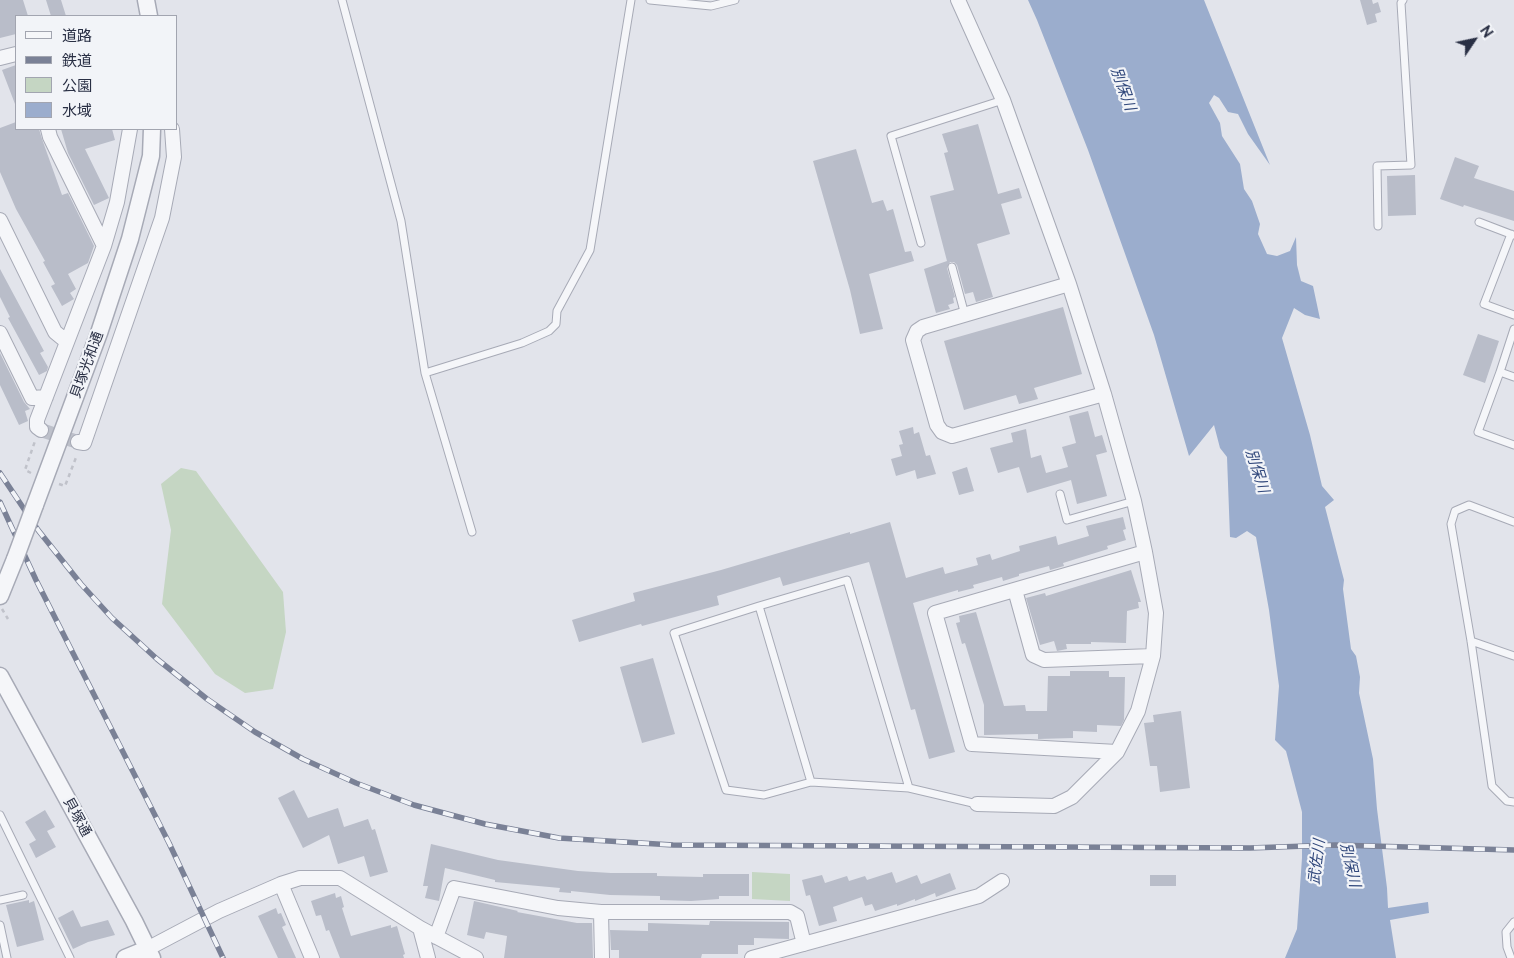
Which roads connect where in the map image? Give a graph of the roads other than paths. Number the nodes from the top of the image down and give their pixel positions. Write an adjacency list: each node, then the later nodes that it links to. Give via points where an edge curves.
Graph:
1 (146, 0): 8 (street)
2 (342, 0): 30 (lane, via 401,221)
3 (632, 0): 30 (lane, via 590,250 558,312 556,324 549,331 522,343)
4 (650, 0): 5 (lane, via 711,6)
5 (735, 0)
6 (958, 0): 11 (street)
7 (1403, 0): 18 (lane, via 1401,12 1411,165 1377,166)
8 (149, 15)
9 (15, 54): 10 (street)
10 (0, 58)
11 (1003, 100): 20 (lane, via 891,136); 23 (street)
12 (48, 130): 21 (street)
13 (130, 130): 21 (street, via 117,202)
14 (152, 130): 43 (street, 貝塚光和通, bridge, via 151,156 130,239)
15 (172, 130): 35 (street, via 174,157 162,218 84,443)
16 (0, 220): 28 (street, via 56,332)
17 (1478, 222): 19 (lane)
18 (1378, 226)
19 (1512, 234): 25 (lane, via 1484,304)
20 (921, 243)
21 (104, 246): 28 (street)
22 (952, 267): 24 (lane)
23 (1069, 284): 24 (street); 32 (street)
24 (965, 315): 32 (street, via 923,327 913,340 937,425 942,432 952,436)
25 (1514, 315)
26 (1514, 328): 29 (lane)
27 (0, 333): 33 (street, via 32,398)
28 (66, 341): 33 (street)
29 (1500, 372): 31 (lane); 36 (lane, via 1478,432)
30 (425, 373): 40 (lane)
31 (1514, 377)
32 (1104, 394): 38 (street)
33 (46, 397): 34 (street, via 37,420)
34 (38, 436)
35 (78, 442)
36 (1514, 445)
37 (1060, 494): 38 (lane, via 1067,520)
38 (1134, 501): 41 (street)
39 (1514, 522): 45 (lane, via 1469,505 1455,511 1451,524)
40 (472, 532)
41 (1145, 552): 42 (street); 46 (street, via 1156,614)
42 (1015, 590): 46 (street, via 1033,655 1044,660); 49 (street, via 935,613 972,744)
43 (0, 596)
44 (759, 606): 50 (lane); 50 (lane, via 674,633 726,790 764,795); 51 (lane, via 847,580)
45 (1471, 641): 47 (lane); 52 (lane, via 1492,786 1507,801)
46 (1153, 656): 49 (street, via 1138,712)
47 (1514, 656)
48 (0, 676): 66 (street, 貝塚通)
49 (1117, 752): 53 (street, via 1072,797 1054,806)
50 (811, 782): 51 (lane)
51 (909, 788): 53 (lane)
52 (1514, 802)
53 (978, 804)
54 (0, 815): 68 (lane)
55 (1002, 881): 65 (street, via 979,896)
56 (281, 884): 62 (street, via 300,878 340,878); 66 (street, via 219,910); 70 (street)
57 (23, 895): 58 (lane)
58 (0, 900)
59 (602, 912): 63 (street, via 558,908 454,888); 65 (street, via 790,912 797,916); 73 (street)
60 (1514, 922): 75 (lane, via 1506,932)
61 (0, 925): 64 (lane)
62 (420, 928): 63 (street); 71 (street)
63 (436, 937): 72 (street)
64 (2, 941): 67 (lane)
65 (804, 944): 74 (street)
66 (149, 953): 69 (street)
67 (7, 958)
68 (70, 958)
69 (125, 958)
70 (312, 958)
71 (428, 958)
72 (476, 958)
73 (602, 958)
74 (752, 958)
75 (1511, 958)

